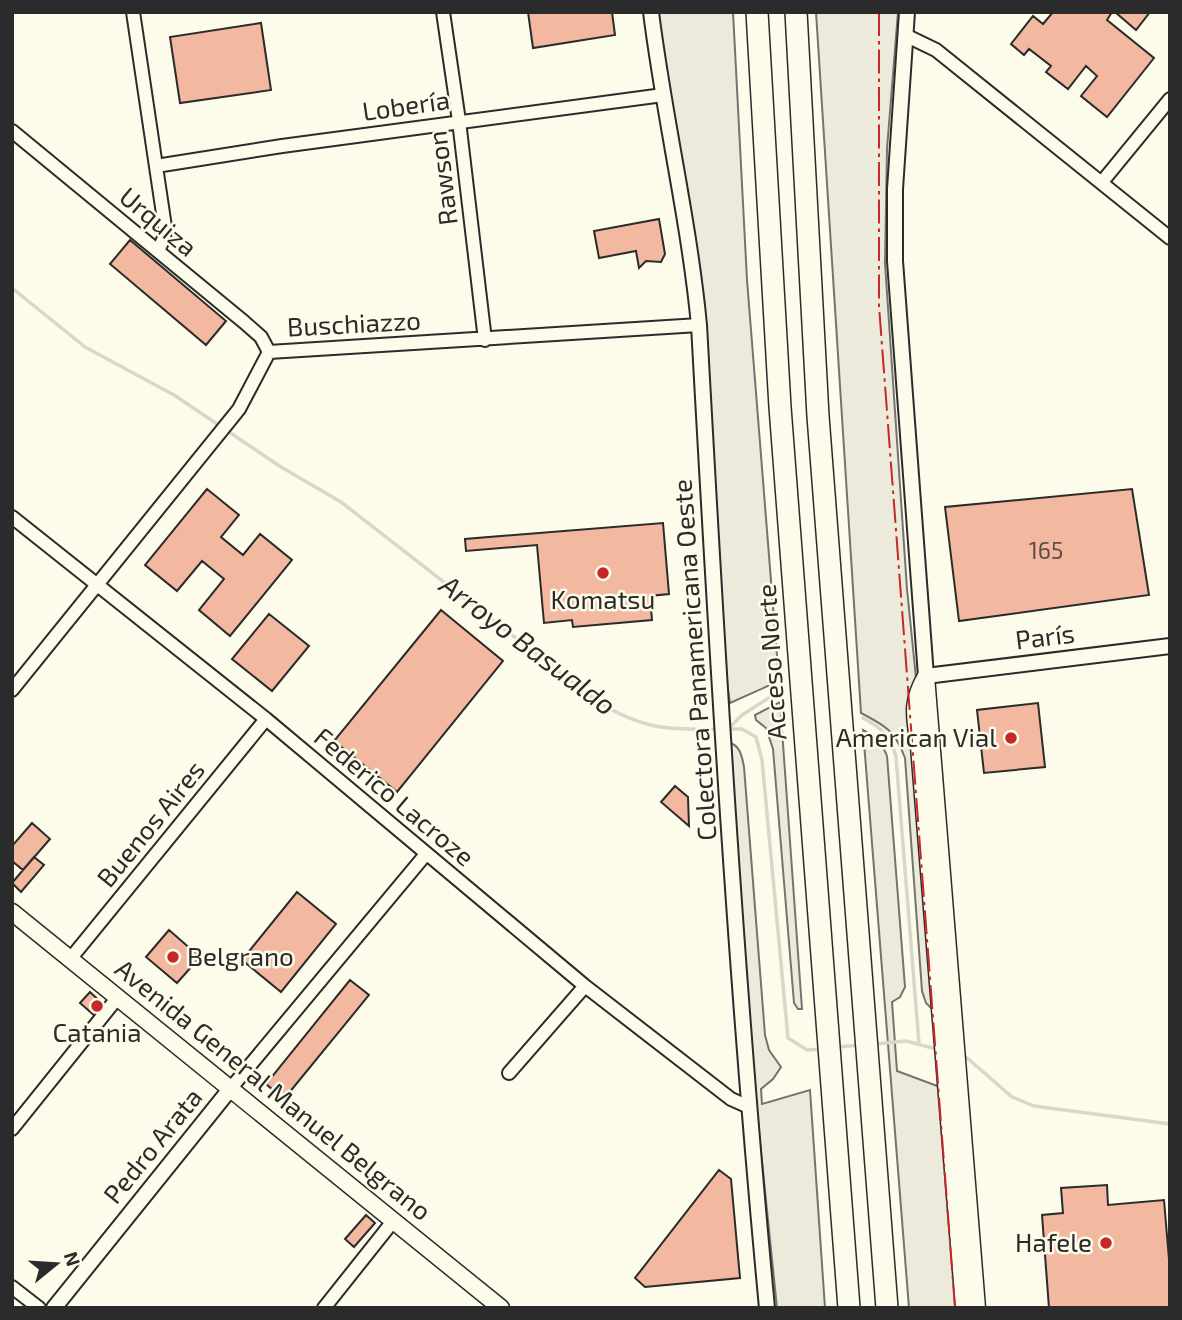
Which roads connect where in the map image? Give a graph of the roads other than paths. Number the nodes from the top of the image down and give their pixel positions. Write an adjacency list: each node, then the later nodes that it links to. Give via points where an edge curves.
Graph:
1 (133, 12): 12 (street)
2 (443, 12): 10 (street, Rawson)
3 (652, 12): 8 (street, Colectora Panamericana Oeste)
4 (757, 12): 42 (highway, Acceso Norte, via 780,407)
5 (796, 12): 43 (highway, via 818,416)
6 (907, 12): 7 (street)
7 (907, 36): 13 (street, via 936,50); 22 (street, via 895,189 895,261)
8 (663, 95): 10 (street, Lobería); 16 (street, Colectora Panamericana Oeste)
9 (1170, 99): 13 (street)
10 (460, 121): 12 (street, Lobería); 17 (street, Rawson)
11 (12, 131): 15 (street, Urquiza)
12 (156, 166): 15 (street, via 165,227)
13 (1102, 182): 14 (street)
14 (1170, 238)
15 (158, 251): 18 (street, Urquiza, via 261,337)
16 (699, 325): 17 (street, Buschiazzo); 33 (street, Colectora Panamericana Oeste, via 719,693)
17 (485, 340): 18 (street, Buschiazzo)
18 (269, 352): 20 (street, Buschiazzo, via 239,409)
19 (12, 517): 20 (street, Federico Lacroze)
20 (98, 586): 23 (street, Buschiazzo); 24 (street, Federico Lacroze)
21 (1170, 646): 22 (street, París)
22 (926, 676): 32 (main road)
23 (12, 690)
24 (266, 719): 25 (street, Federico Lacroze); 27 (street, Buenos Aires)
25 (426, 854): 28 (street, Federico Lacroze); 31 (street, Pedro Arata)
26 (13, 914): 27 (main road, Avenida General Manuel Belgrano)
27 (71, 958): 29 (main road, Avenida General Manuel Belgrano)
28 (585, 986): 30 (street); 33 (street, Federico Lacroze, via 731,1099)
29 (118, 997): 31 (main road, Avenida General Manuel Belgrano); 34 (street)
30 (509, 1073)
31 (231, 1088): 35 (main road, Avenida General Manuel Belgrano); 38 (street, Pedro Arata)
32 (954, 1100): 44 (main road); 45 (main road)
33 (749, 1107): 41 (street, Colectora Panamericana Oeste)
34 (12, 1129)
35 (394, 1220): 39 (street); 40 (main road, Avenida General Manuel Belgrano)
36 (12, 1287): 37 (street)
37 (39, 1308)
38 (54, 1308)
39 (324, 1308)
40 (501, 1308)
41 (767, 1308)
42 (849, 1308)
43 (887, 1308)
44 (964, 1308)
45 (978, 1308)

